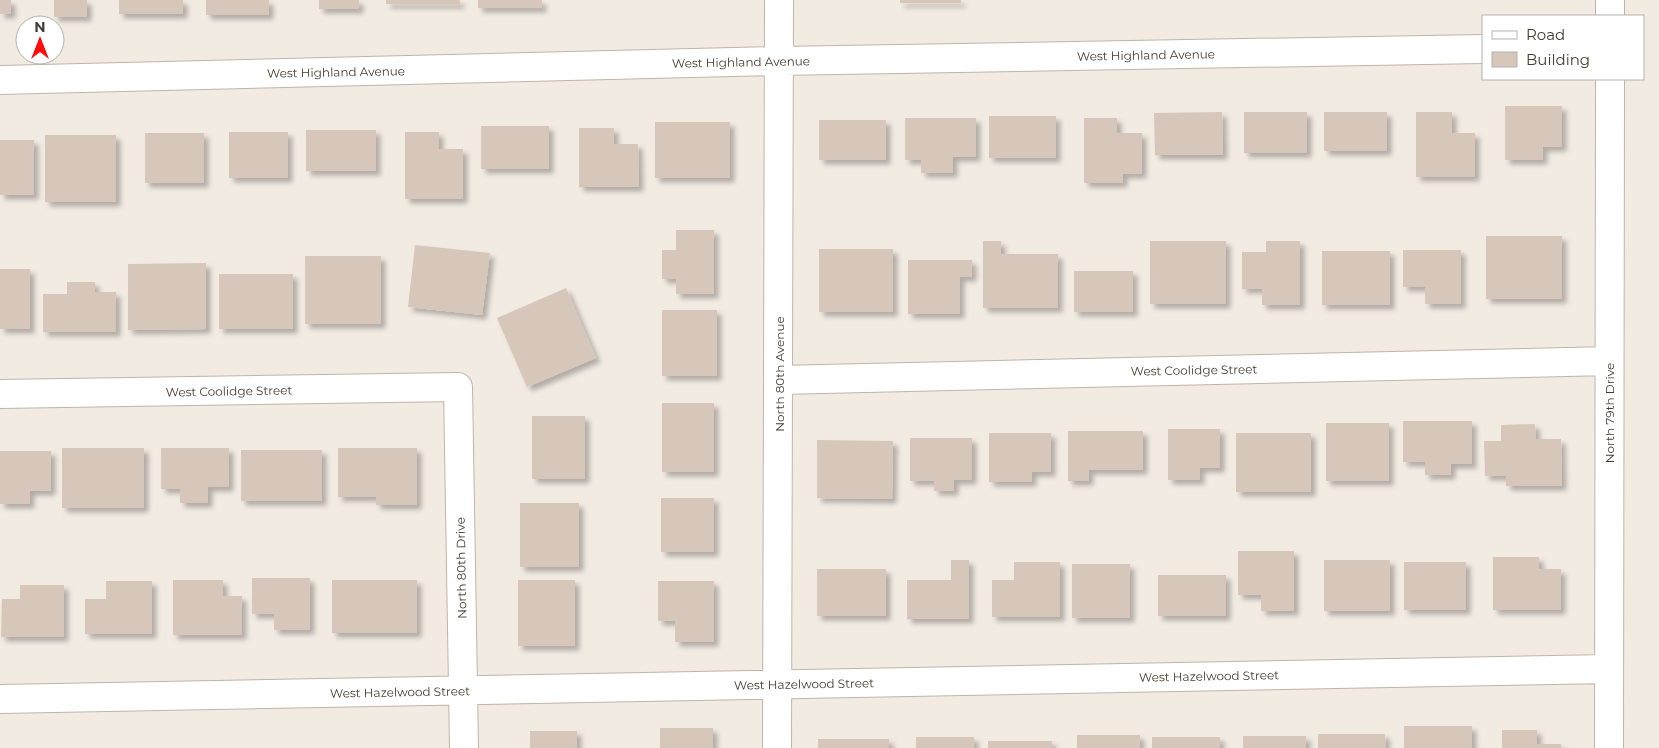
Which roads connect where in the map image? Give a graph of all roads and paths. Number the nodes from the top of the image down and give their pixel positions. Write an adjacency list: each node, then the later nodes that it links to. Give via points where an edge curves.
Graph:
1 (779, 0): 5 (street, North 80th Avenue)
2 (1610, 0): 3 (street)
3 (1610, 15)
4 (1482, 49): 5 (street, West Highland Avenue)
5 (779, 62): 6 (street, West Highland Avenue); 9 (street, North 80th Avenue)
6 (0, 80)
7 (1610, 80): 8 (street, North 79th Drive)
8 (1609, 361): 9 (street, West Coolidge Street); 12 (street, North 79th Drive)
9 (779, 380): 13 (street, North 80th Avenue)
10 (458, 388): 11 (street, West Coolidge Street); 14 (street, North 80th Drive)
11 (0, 394)
12 (1609, 669): 13 (street, West Hazelwood Street); 18 (street, North 79th Drive)
13 (777, 684): 14 (street, West Hazelwood Street); 17 (street, North 80th Avenue)
14 (463, 690): 15 (street, West Hazelwood Street); 16 (street, North 80th Drive)
15 (0, 699)
16 (464, 748)
17 (777, 748)
18 (1609, 748)

